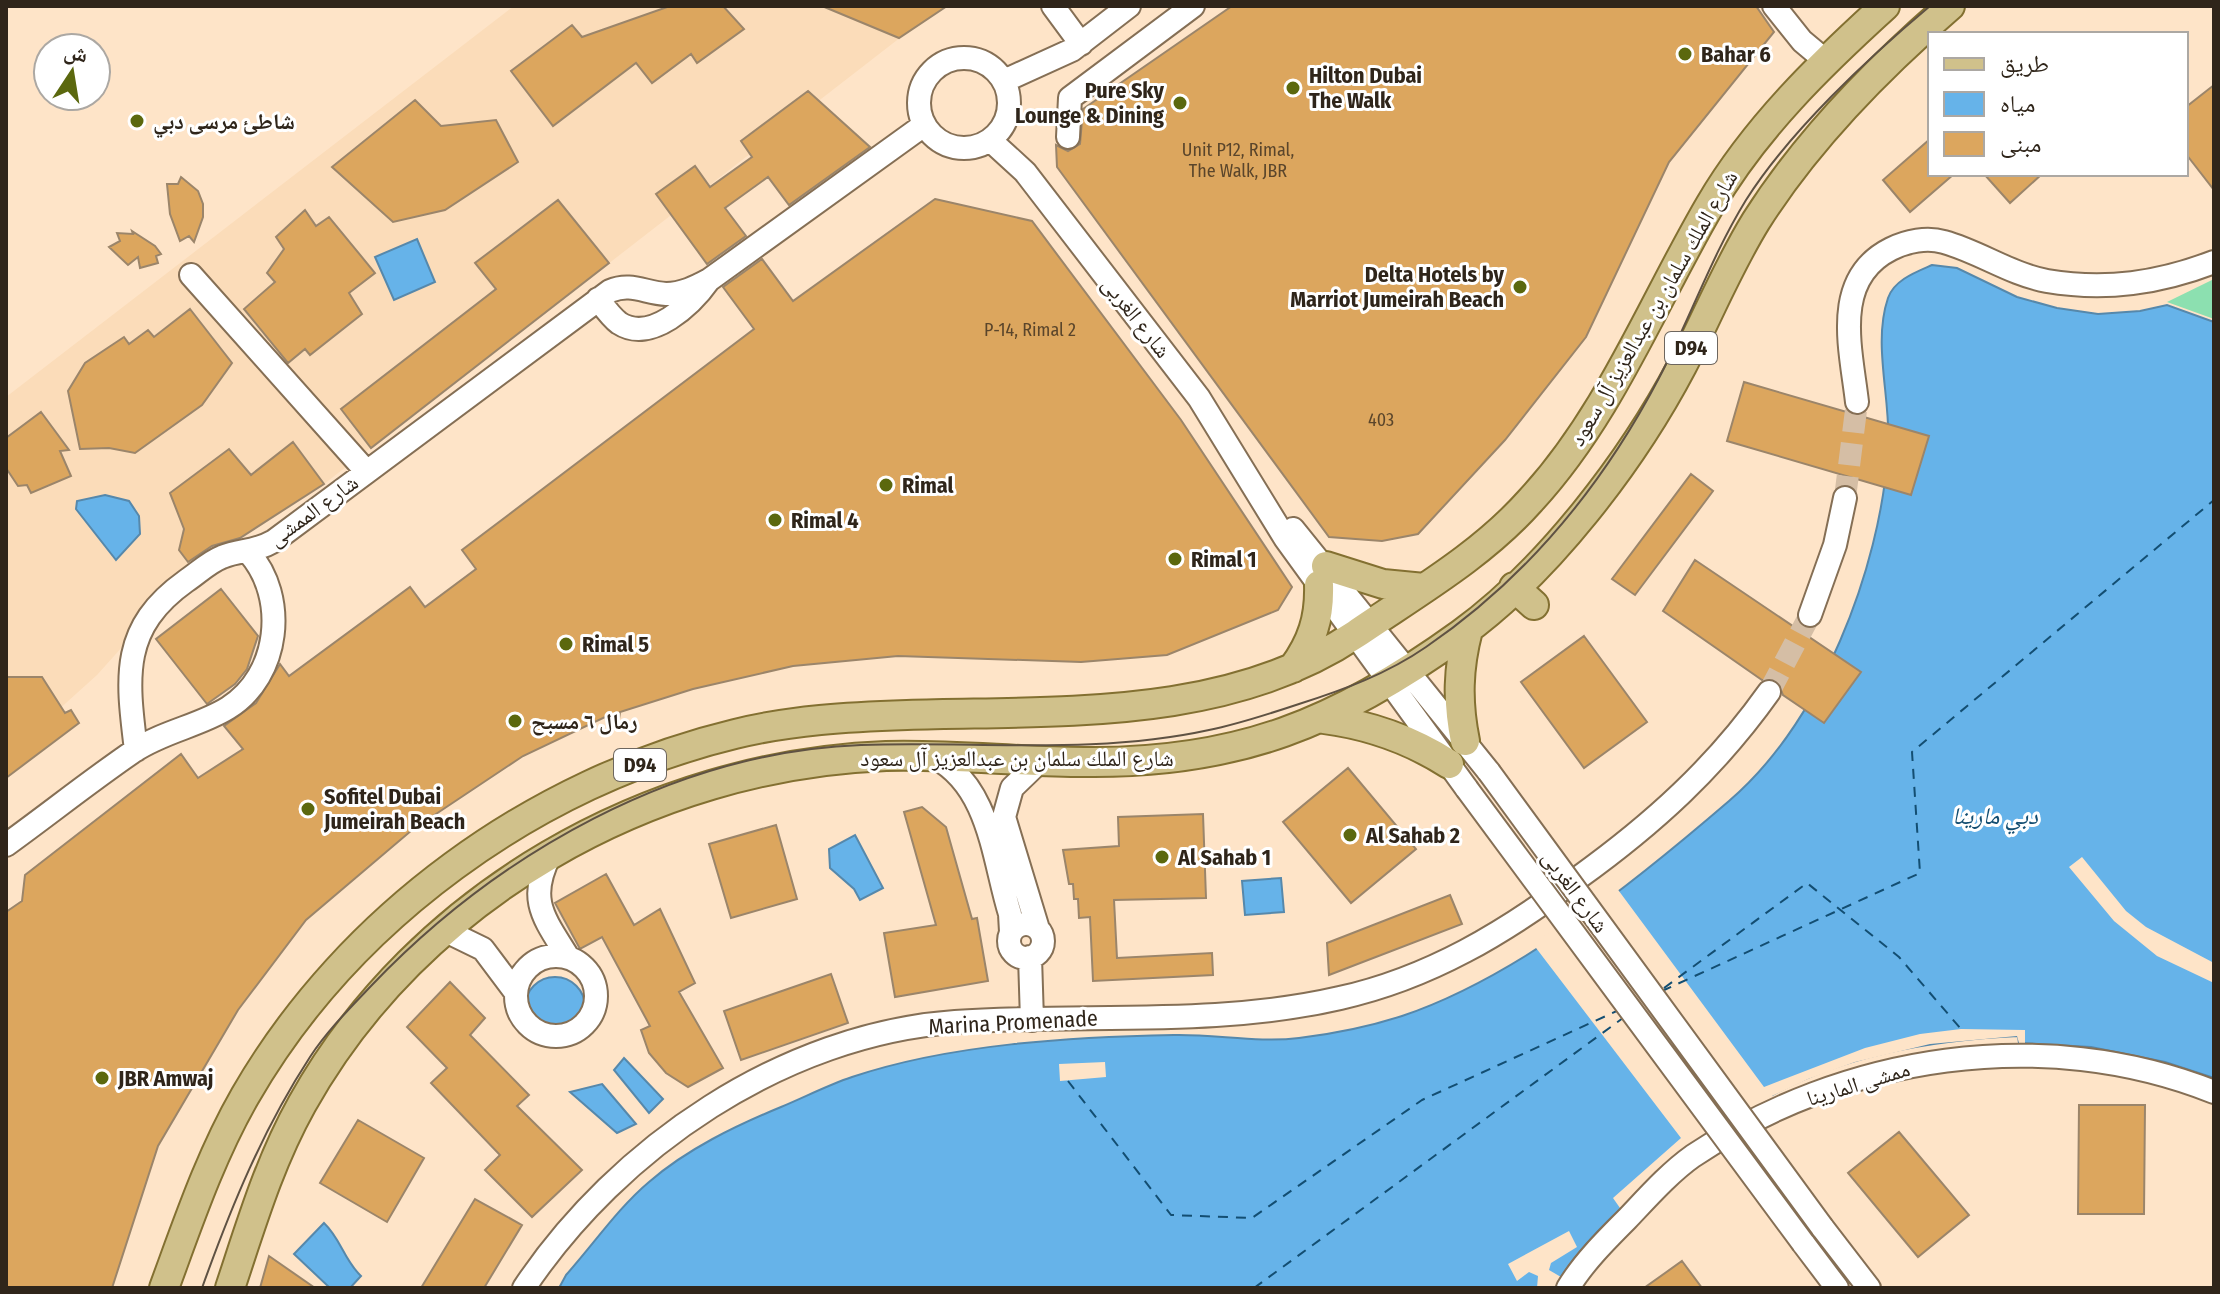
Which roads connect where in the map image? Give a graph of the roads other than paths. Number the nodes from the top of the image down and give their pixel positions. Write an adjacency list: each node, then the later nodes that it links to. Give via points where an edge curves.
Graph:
1 (1053, 6): 7 (street)
2 (1129, 6): 7 (street)
3 (1193, 6): 11 (street, via 1070,98)
4 (1774, 6): 8 (street)
5 (1885, 6): 8 (main road, شارع الملك سلمان بن عبدالعزيز آل سعود / D94)
6 (1950, 6): 27 (main road, شارع الملك سلمان بن عبدالعزيز آل سعود / D94, via 1848,103 1783,183 1739,250 1680,370 1631,450 1524,596)
7 (1081, 44): 9 (street)
8 (1827, 62): 18 (main road, شارع الملك سلمان بن عبدالعزيز آل سعود / D94, via 1774,117 1730,174)
9 (1004, 81): 10 (street, via 977,59 951,59 939,65 922,84); 12 (street, via 1008,113)
10 (924, 125): 12 (street, via 947,145 961,148); 15 (street, شارع الممشى)
11 (1068, 137)
12 (990, 140): 23 (street, شارع الغربى, via 1025,172 1199,398 1268,507 1295,530)
13 (2214, 262): 19 (street, via 2153,282 2099,286 2018,273 1941,241 1901,244 1867,266 1849,302)
14 (191, 275): 20 (street)
15 (709, 280): 16 (street, شارع الممشى, via 668,294 621,286); 16 (street, شارع الممشى, via 678,312 645,329 618,322)
16 (598, 299): 20 (street, شارع الممشى)
17 (1631, 303): 18 (main road)
18 (1638, 339): 24 (main road, شارع الملك سلمان بن عبدالعزيز آل سعود / D94, via 1583,431 1533,498 1481,547)
19 (1857, 402)
20 (366, 471): 22 (street, شارع الممشى, via 274,541)
21 (1845, 498): 25 (street)
22 (249, 553): 33 (street, شارع الممشى, via 213,561 167,594 141,627 129,681); 33 (street, via 264,571 274,607 268,652 254,680 227,709)
23 (1322, 576): 24 (main road); 26 (street, شارع الغربى); 28 (main road, via 1317,621)
24 (1424, 588): 26 (main road, شارع الملك سلمان بن عبدالعزيز آل سعود / D94)
25 (1810, 615)
26 (1362, 629): 28 (main road, شارع الملك سلمان بن عبدالعزيز آل سعود / D94); 29 (street, شارع الغربى)
27 (1468, 630): 29 (main road, شارع الملك سلمان بن عبدالعزيز آل سعود / D94); 32 (main road, via 1459,674)
28 (1293, 668): 48 (main road, شارع الملك سلمان بن عبدالعزيز آل سعود / D94, via 1215,692 1118,709 857,717 769,727 585,776 421,891 313,1000 267,1061 229,1127)
29 (1399, 676): 31 (main road, شارع الملك سلمان بن عبدالعزيز آل سعود / D94); 32 (street, شارع الغربى); 36 (street, شارع الغربى)
30 (1769, 692): 45 (street, Marina Promenade, via 1692,787 1630,841 1525,917 1436,967 1338,999 1270,1010)
31 (1324, 719): 35 (main road, شارع الملك سلمان بن عبدالعزيز آل سعود / D94, via 1263,742 1190,757); 36 (main road, via 1381,730)
32 (1465, 741): 52 (street, شارع الغربى, bridge)
33 (136, 750): 37 (street)
34 (934, 757): 35 (main road, شارع الملك سلمان بن عبدالعزيز آل سعود / D94); 38 (main road, شارع الملك سلمان بن عبدالعزيز آل سعود / D94, via 847,759 729,780 630,816); 41 (street, via 959,773 976,797)
35 (1041, 760): 39 (street, via 1012,788 1004,817)
36 (1449, 764): 51 (street, شارع الغربى, bridge)
37 (6, 845)
38 (550, 855): 40 (main road, شارع الملك سلمان بن عبدالعزيز آل سعود / D94); 42 (street, via 539,878 538,901)
39 (1038, 929): 41 (street, via 1027,924); 43 (street, via 1043,946)
40 (444, 930): 44 (street, via 483,949); 47 (main road, شارع الملك سلمان بن عبدالعزيز آل سعود / D94, via 366,1010 304,1100 257,1200)
41 (1011, 932): 43 (street, via 1013,951)
42 (568, 957): 44 (street, via 540,959 528,967); 44 (street, via 589,972 597,996 580,1029 559,1037 536,1032 520,1015)
43 (1030, 957): 45 (street)
44 (516, 993)
45 (1032, 1020): 49 (street, Marina Promenade, via 952,1022 874,1035 762,1076 694,1117 605,1192)
46 (2214, 1092): 50 (street, ممشى المارينا, via 2127,1065 2071,1056 1968,1057 1855,1080 1777,1109 1691,1157 1614,1232)
47 (234, 1283)
48 (164, 1288)
49 (524, 1288)
50 (1568, 1288)
51 (1837, 1288)
52 (1869, 1288)

